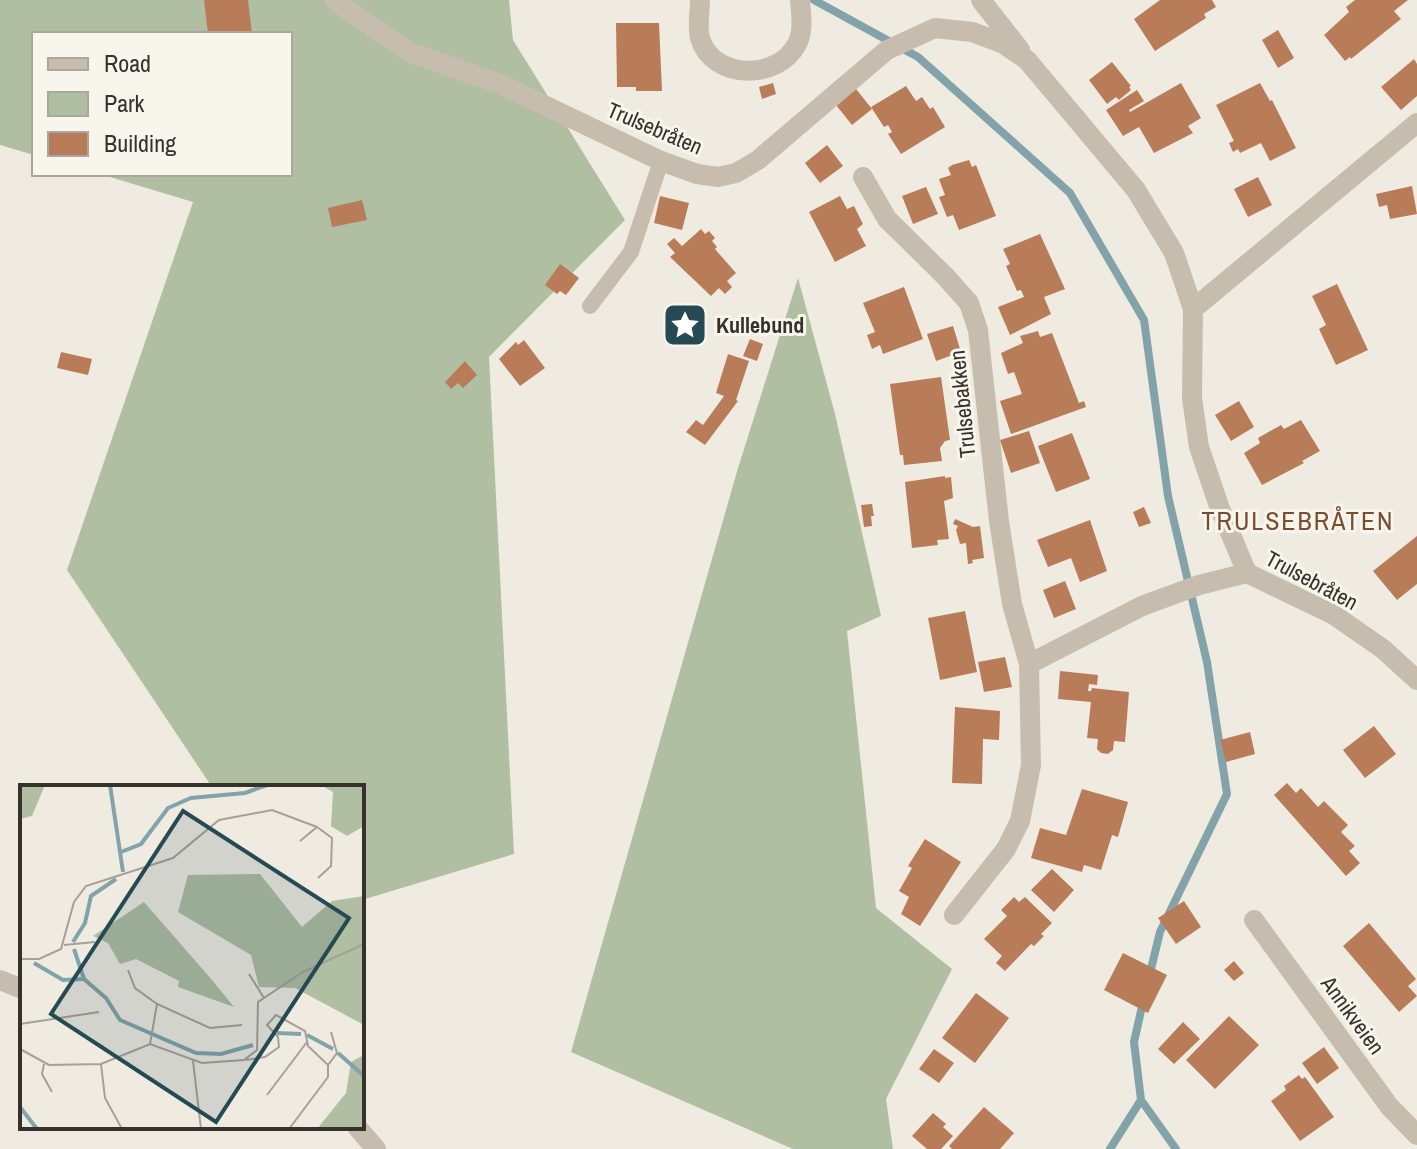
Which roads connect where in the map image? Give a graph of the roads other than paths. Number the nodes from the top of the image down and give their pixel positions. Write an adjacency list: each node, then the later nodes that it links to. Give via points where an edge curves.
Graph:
1 (334, 0): 7 (street, Trulsebråten, via 409,52 500,84)
2 (700, 0): 3 (street, via 700,38 706,48 727,68 744,71 766,69 797,44)
3 (800, 0)
4 (981, 0): 5 (street, Trulsebråten)
5 (1027, 60): 7 (street, Trulsebråten, via 972,32 935,28 887,50 778,144 736,173 697,174); 10 (street, Trulsebråten, via 1136,190 1174,253)
6 (1417, 123): 10 (street)
7 (661, 161): 9 (lane, via 631,252)
8 (863, 177): 12 (street, Trulsebakken, via 887,219 969,303 978,330 1012,604)
9 (590, 306)
10 (1193, 309): 11 (street, Trulsebråten, via 1192,398 1199,447)
11 (1247, 573): 12 (street, via 1142,606); 13 (street, Trulsebråten, via 1334,615)
12 (1029, 664): 14 (street, Trulsebakken, via 1031,765 1020,821 1006,849)
13 (1417, 680)
14 (954, 915)
15 (1254, 920): 19 (street, Annikveien, via 1389,1106)
16 (0, 980): 17 (street)
17 (20, 988)
18 (359, 1129): 20 (street)
19 (1417, 1135)
20 (376, 1149)

